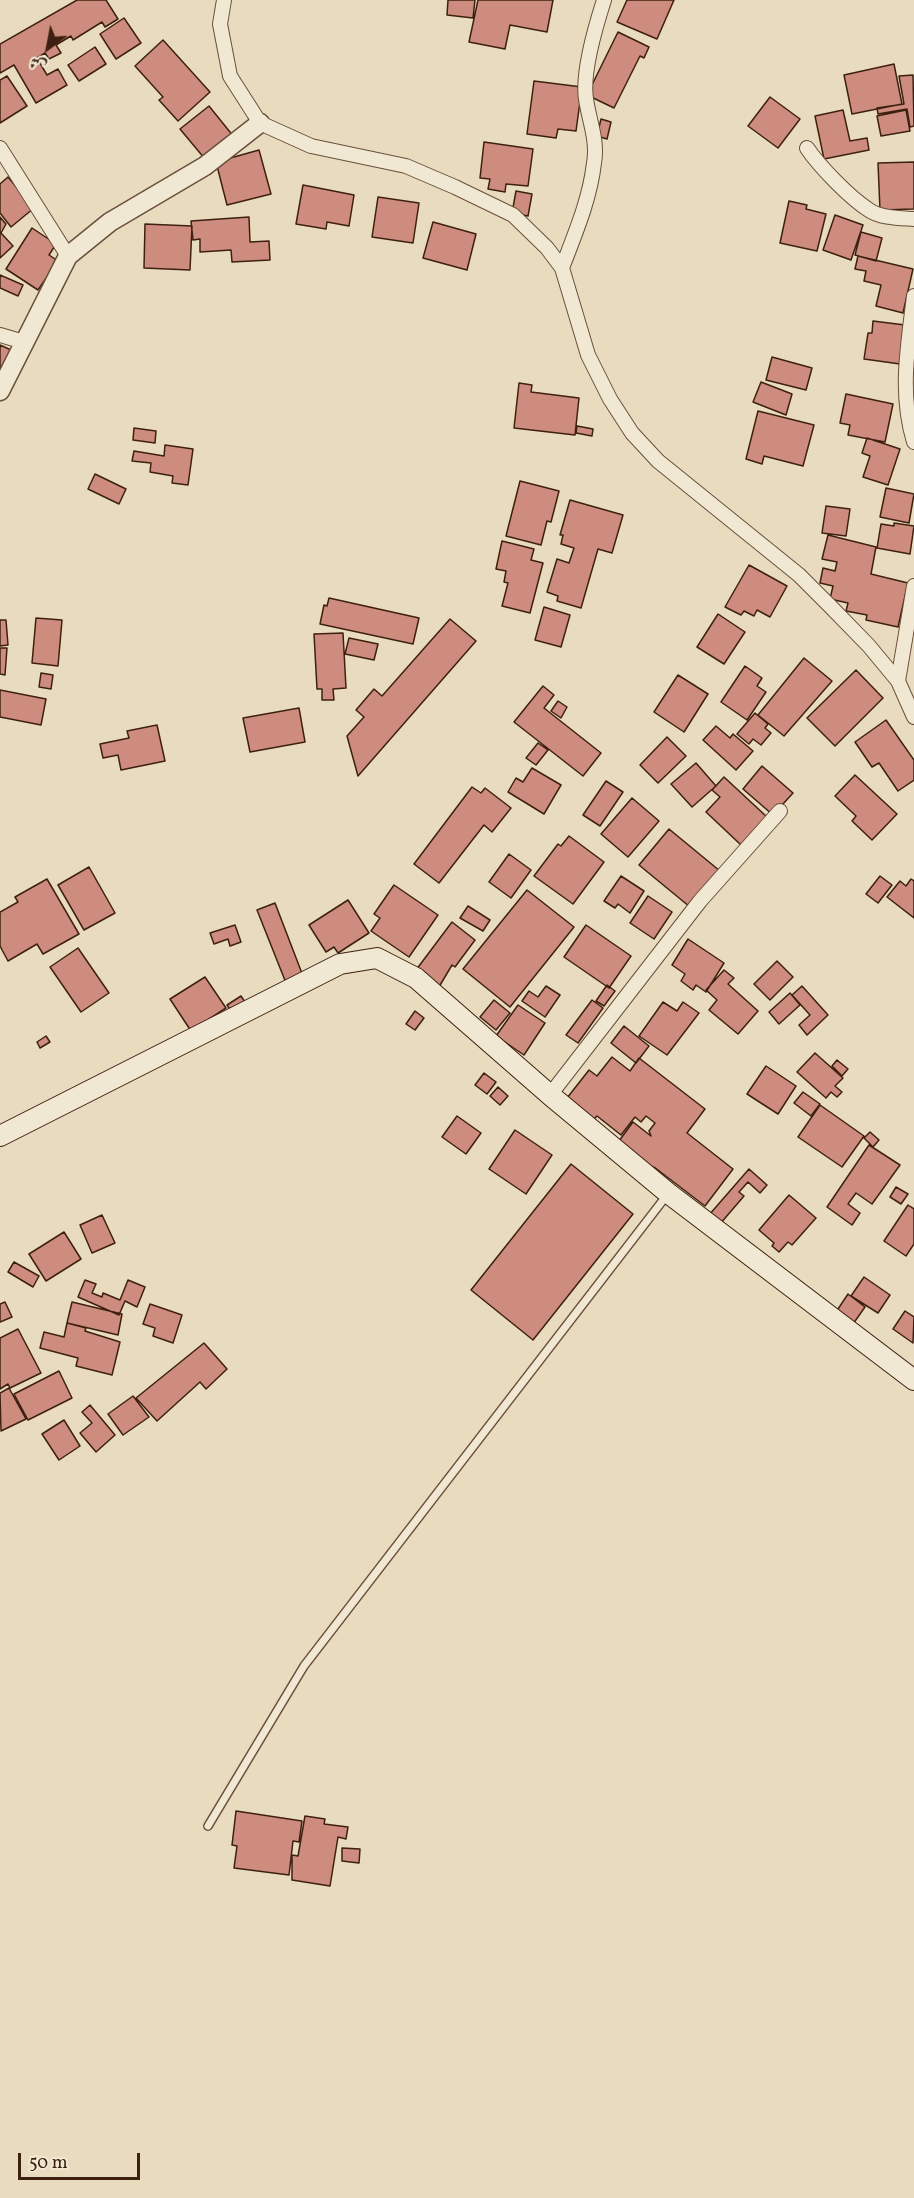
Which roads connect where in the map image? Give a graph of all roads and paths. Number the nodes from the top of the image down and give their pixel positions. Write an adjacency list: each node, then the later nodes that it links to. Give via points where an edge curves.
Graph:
1 (224, 0): 3 (street, via 220,24 230,76)
2 (604, 0): 8 (street, via 590,52 585,97 595,162)
3 (260, 123): 7 (street, via 205,166 110,222); 8 (street, via 311,146 406,166 455,187 513,215)
4 (0, 148): 7 (street)
5 (807, 148): 6 (street, via 820,166 870,212)
6 (914, 219)
7 (68, 256): 11 (street)
8 (562, 268): 15 (street, via 588,355 632,433 658,461 799,575)
9 (914, 296): 13 (street, via 904,378 905,405)
10 (0, 335): 11 (street)
11 (24, 342): 12 (street)
12 (0, 391)
13 (914, 442)
14 (914, 586): 15 (street)
15 (898, 681): 16 (street)
16 (914, 717)
17 (780, 811): 18 (street, via 700,901)
18 (550, 1095): 19 (main road, via 416,978 377,958 340,964); 20 (main road)
19 (0, 1136)
20 (668, 1193): 21 (main road); 22 (lane, via 304,1666)
21 (914, 1380)
22 (208, 1826)

